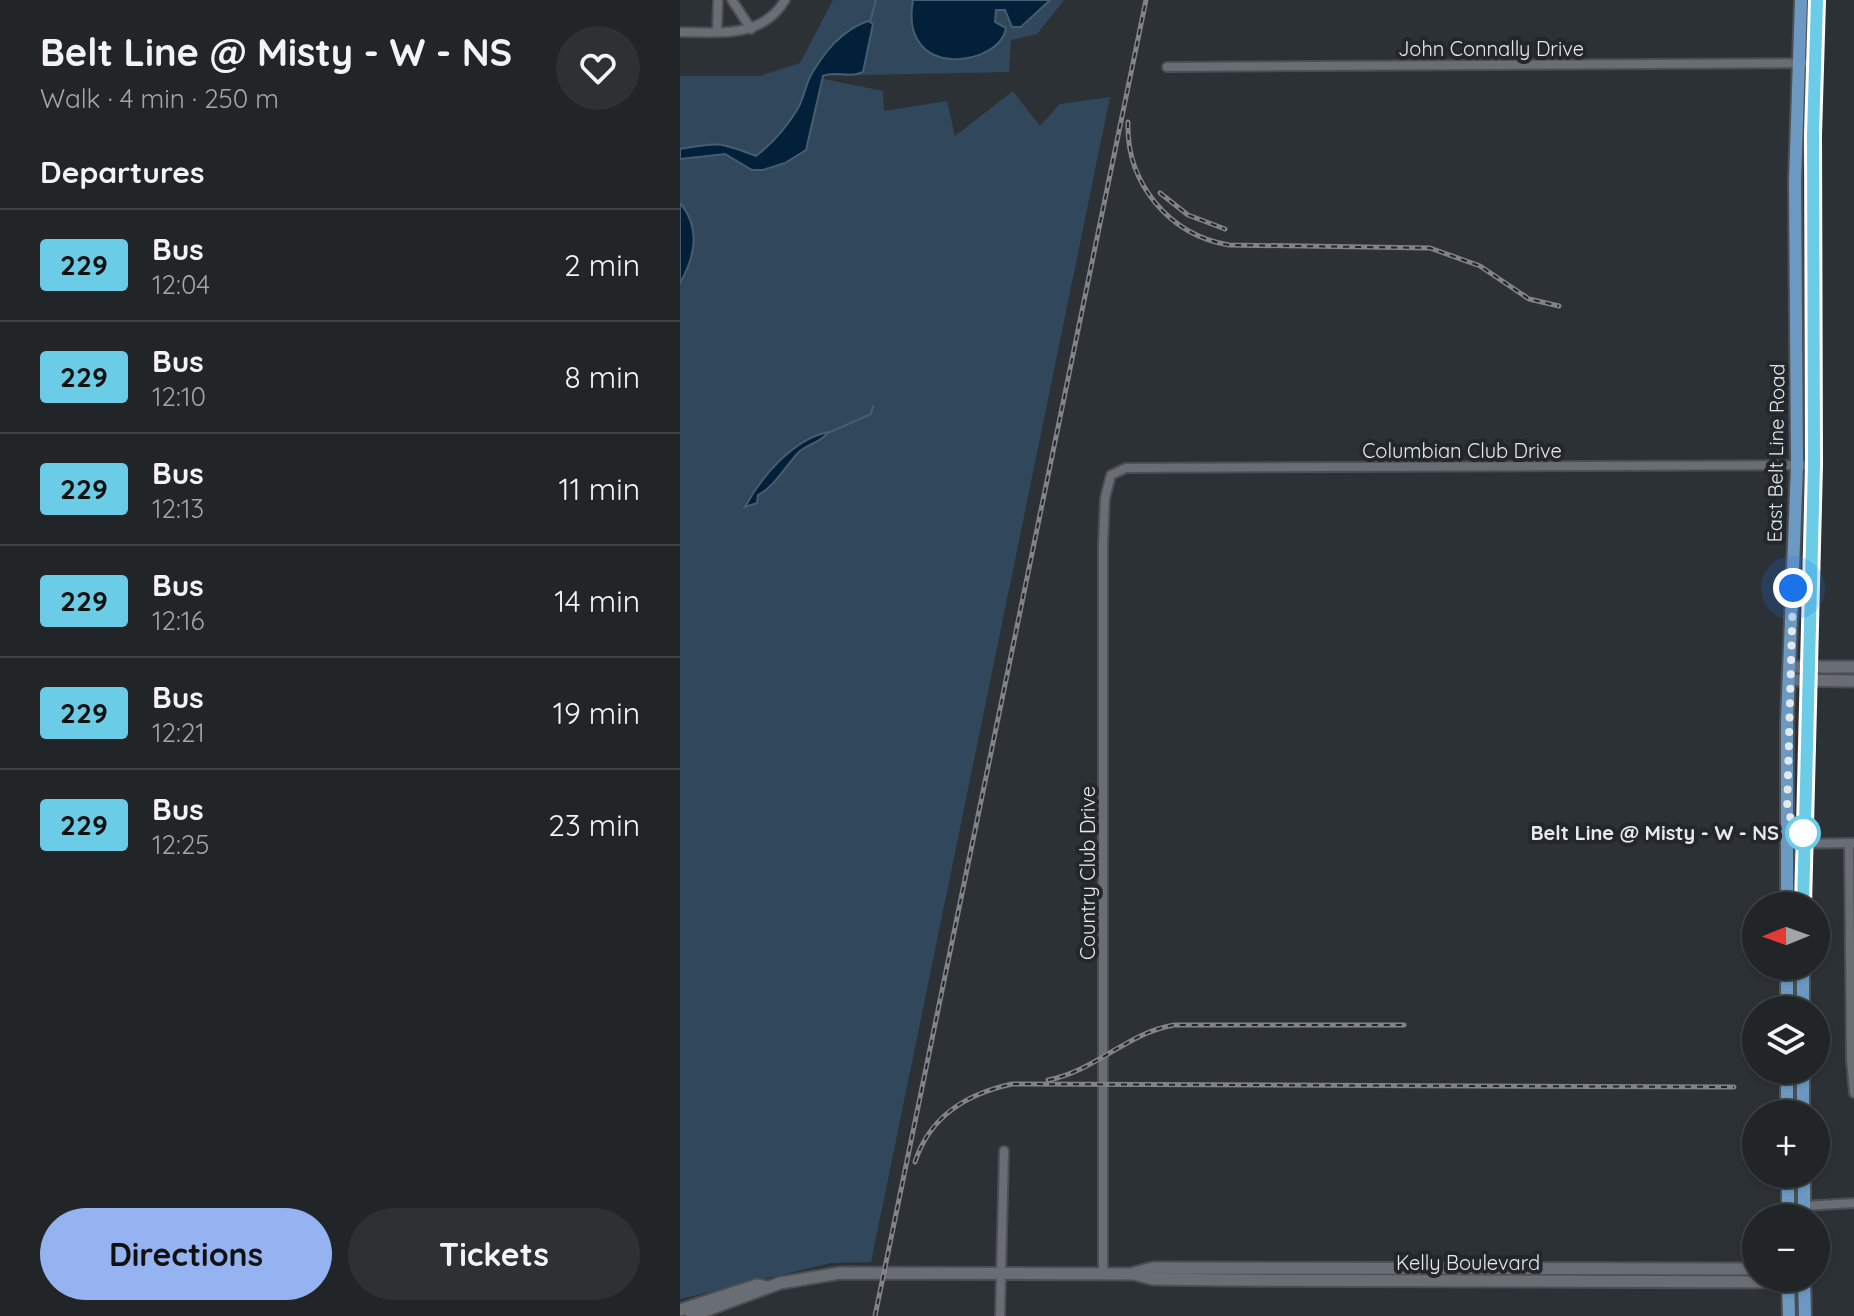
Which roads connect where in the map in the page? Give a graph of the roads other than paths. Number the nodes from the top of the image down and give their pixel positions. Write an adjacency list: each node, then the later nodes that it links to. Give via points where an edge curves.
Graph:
1 (718, 0): 8 (street)
2 (732, 0): 6 (street)
3 (785, 0): 6 (street, via 770,19)
4 (1801, 0): 10 (main road, East Belt Line Road)
5 (1817, 0): 9 (main road, East Belt Line Road)
6 (751, 29): 8 (street)
7 (680, 32): 8 (street)
8 (717, 32)
9 (1815, 63): 10 (street, John Connally Drive); 13 (main road, East Belt Line Road)
10 (1799, 64): 11 (street, John Connally Drive); 12 (main road, East Belt Line Road)
11 (1167, 67)
12 (1798, 267): 13 (main road); 15 (main road, East Belt Line Road)
13 (1812, 267): 14 (main road, East Belt Line Road)
14 (1814, 465): 15 (street, Columbian Club Drive); 19 (main road, East Belt Line Road)
15 (1797, 466): 16 (street, Columbian Club Drive, via 1126,468); 18 (main road, East Belt Line Road)
16 (1111, 475): 35 (street, Country Club Drive, via 1103,544)
17 (1854, 667): 19 (street)
18 (1789, 673): 19 (street); 22 (main road, East Belt Line Road)
19 (1807, 674): 20 (street); 23 (main road, East Belt Line Road)
20 (1854, 681)
21 (1852, 843): 23 (street); 26 (street)
22 (1787, 844): 23 (street); 24 (main road, East Belt Line Road)
23 (1803, 844): 25 (main road, East Belt Line Road)
24 (1787, 892)
25 (1803, 892)
26 (1854, 1093)
27 (1004, 1151): 34 (street)
28 (1854, 1203): 29 (street)
29 (1830, 1207)
30 (1399, 1268): 31 (street, Kelly Boulevard); 36 (street, Kelly Boulevard); 37 (street)
31 (1561, 1269): 32 (street, Kelly Boulevard); 39 (street)
32 (1665, 1269): 33 (street, Kelly Boulevard); 40 (street)
33 (1742, 1269)
34 (1000, 1272): 35 (street, Kelly Boulevard); 41 (street, Kelly Boulevard, via 840,1273); 46 (street)
35 (1103, 1273): 36 (street, Kelly Boulevard, via 1153,1279)
36 (1229, 1274): 37 (street, Kelly Boulevard)
37 (1399, 1281): 39 (street, Kelly Boulevard)
38 (1742, 1281): 40 (street, Kelly Boulevard)
39 (1561, 1282): 40 (street, Kelly Boulevard)
40 (1666, 1283)
41 (767, 1287): 44 (street, Kelly Boulevard, via 757,1285); 45 (street, Kelly Boulevard)
42 (1788, 1292): 47 (main road)
43 (1804, 1292): 48 (main road)
44 (680, 1310)
45 (691, 1316)
46 (1000, 1316)
47 (1789, 1316)
48 (1805, 1316)

